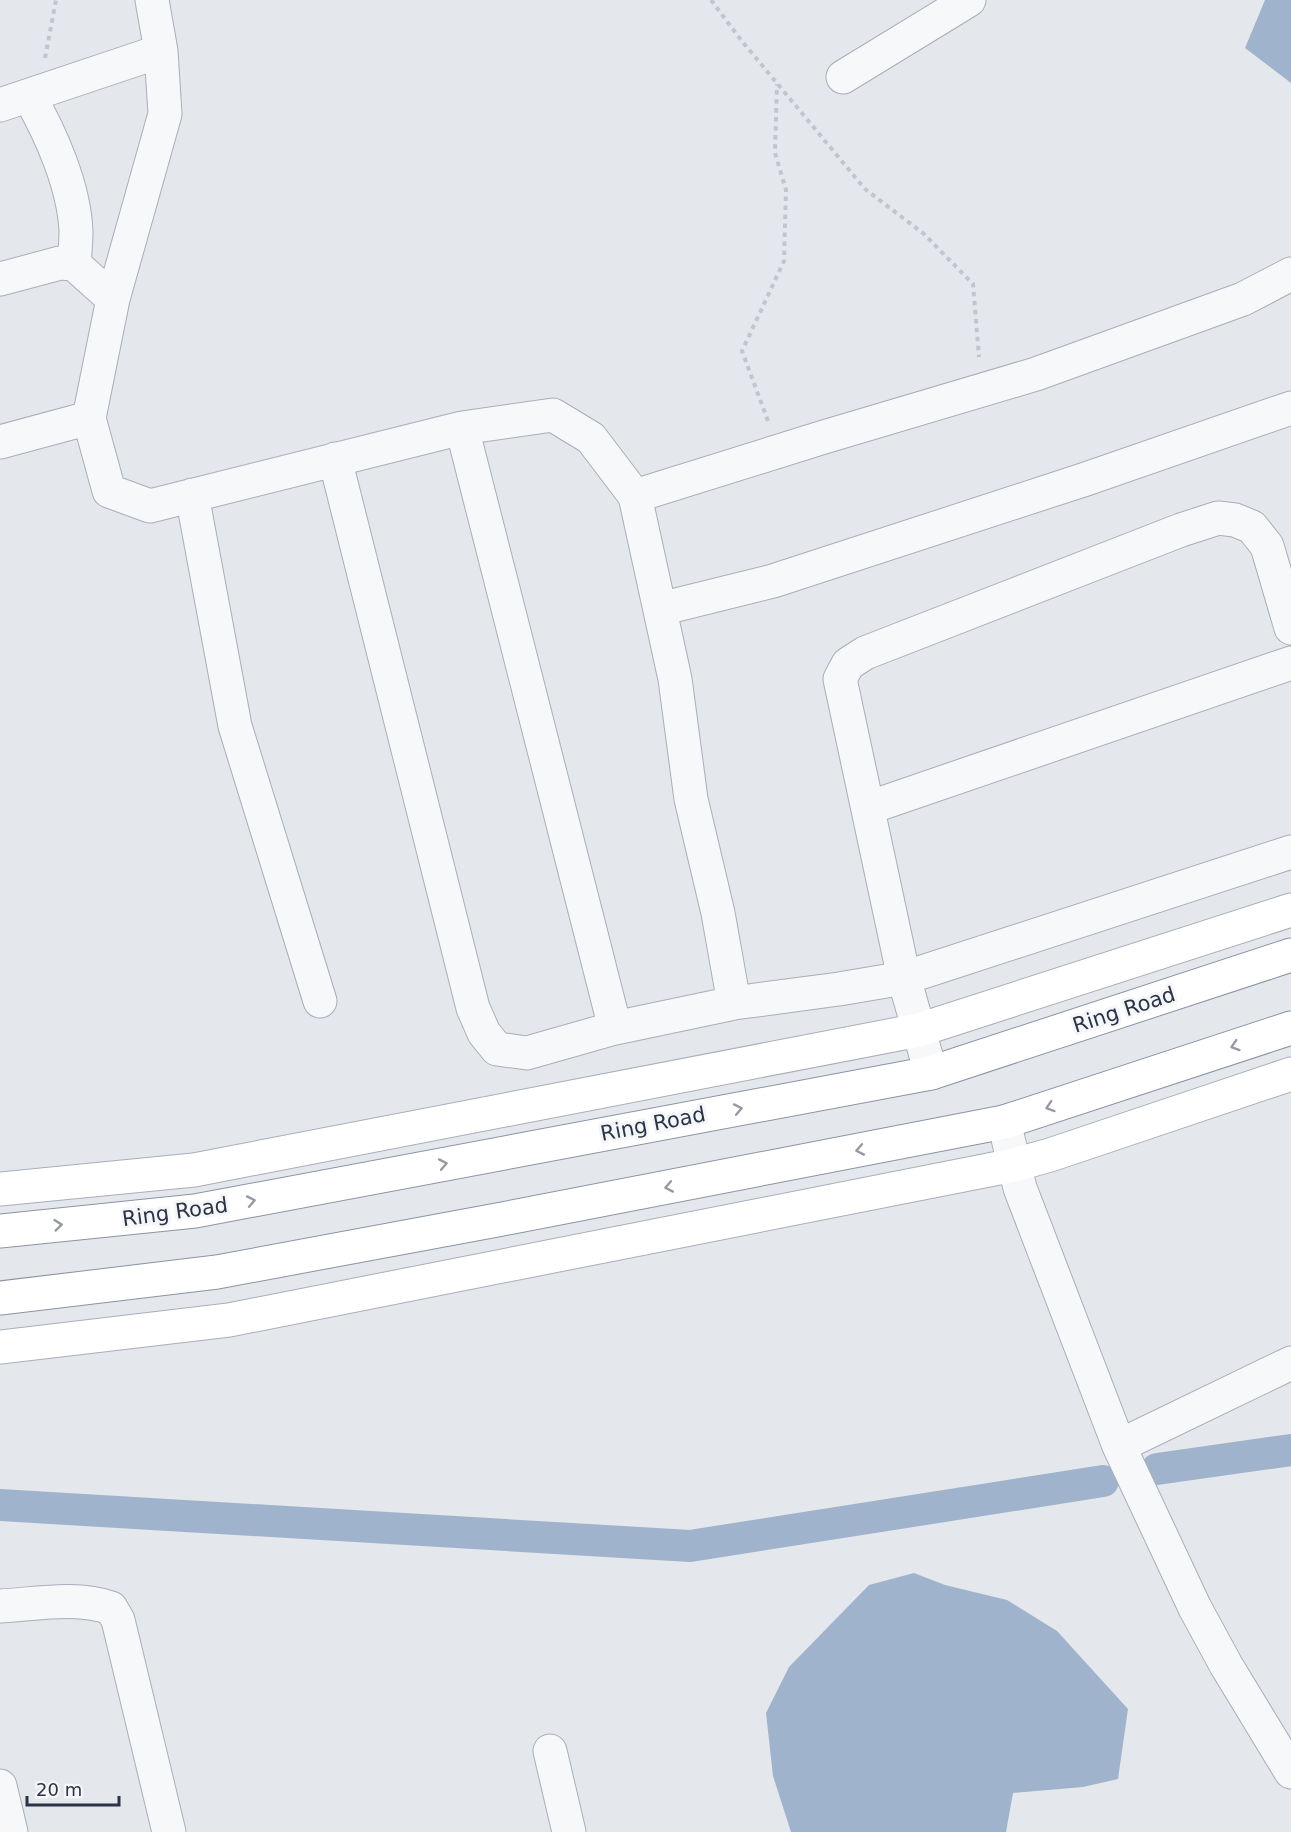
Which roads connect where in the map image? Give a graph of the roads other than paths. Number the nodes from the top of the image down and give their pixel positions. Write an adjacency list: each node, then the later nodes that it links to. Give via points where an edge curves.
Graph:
1 (152, 0): 3 (street)
2 (969, 0): 4 (street)
3 (161, 51): 5 (street); 9 (street, via 165,114)
4 (843, 77)
5 (14, 101): 6 (street, via 45,124 60,161 76,230)
6 (74, 264): 8 (street, via 60,263); 9 (street)
7 (1291, 274): 16 (street, via 1243,299 1036,374)
8 (0, 279)
9 (113, 299): 11 (street)
10 (1291, 408): 17 (street, via 773,581)
11 (89, 418): 13 (street); 15 (street, via 109,491 150,506)
12 (462, 428): 14 (street); 16 (street, via 553,415 591,438); 27 (street)
13 (0, 442)
14 (335, 459): 15 (street); 27 (street, via 473,1008 484,1033 497,1049 527,1053)
15 (192, 495): 25 (street, via 235,726)
16 (635, 496): 17 (street)
17 (660, 609): 26 (street, via 675,679 691,799)
18 (1291, 628): 20 (street, via 1267,546 1252,527 1218,518 865,653 848,664 840,679)
19 (1291, 663): 20 (street)
20 (867, 808): 24 (street)
21 (1291, 852): 24 (street)
22 (1291, 910): 29 (main road)
23 (1291, 955): 30 (main road, Ring Road)
24 (904, 978): 26 (street); 29 (street)
25 (320, 1001)
26 (734, 1003): 27 (street)
27 (615, 1028)
28 (1291, 1028): 32 (main road, one-way to 32)
29 (919, 1030): 30 (street); 34 (main road, via 194,1170)
30 (931, 1073): 35 (main road, Ring Road, one-way to 30, via 195,1211)
31 (1291, 1074): 33 (main road)
32 (1004, 1122): 33 (street); 36 (main road, one-way to 36, via 217,1272)
33 (1014, 1165): 37 (main road, via 229,1320); 39 (street)
34 (0, 1189)
35 (0, 1231)
36 (0, 1298)
37 (0, 1347)
38 (1291, 1363): 39 (street)
39 (1119, 1446): 42 (street, via 1195,1608)
40 (0, 1606): 45 (street, via 68,1602 111,1608 118,1620)
41 (550, 1751): 46 (street)
42 (1291, 1772)
43 (0, 1786): 44 (street)
44 (11, 1832)
45 (169, 1832)
46 (569, 1832)

